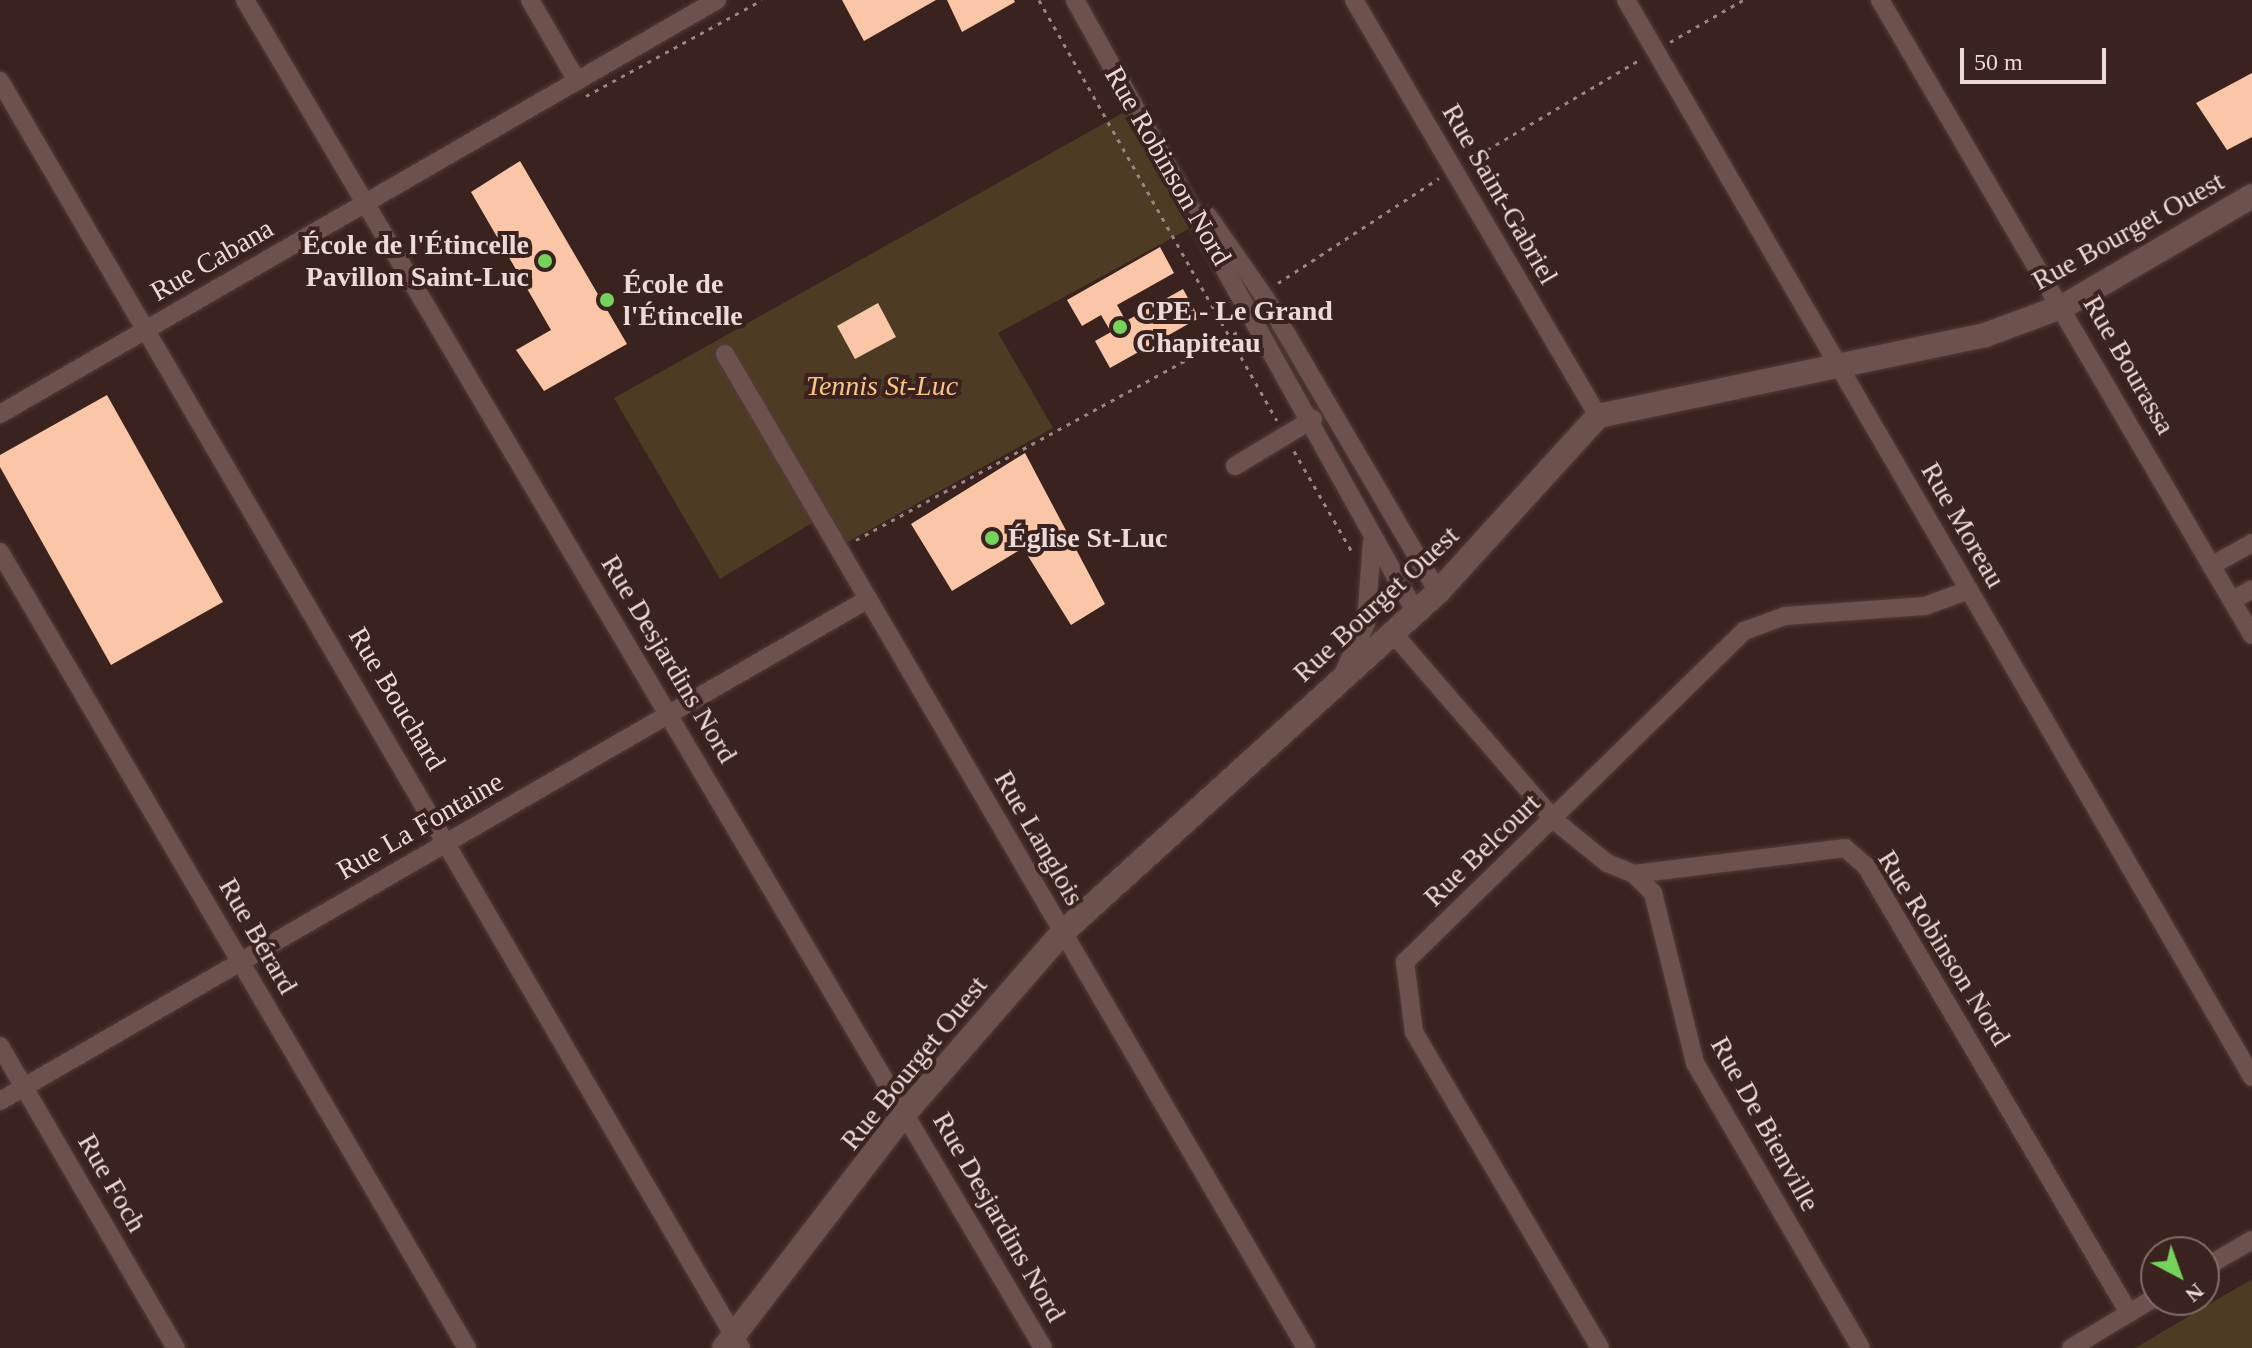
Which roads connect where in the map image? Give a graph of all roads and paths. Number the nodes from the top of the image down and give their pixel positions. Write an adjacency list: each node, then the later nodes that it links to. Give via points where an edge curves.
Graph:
1 (245, 0): 17 (street, Rue Desjardins Nord)
2 (530, 0): 13 (street)
3 (717, 0): 13 (street, Rue Cabana)
4 (762, 0): 13 (path, via 589,100)
5 (1039, 0): 22 (path, Rue Robinson Nord)
6 (1075, 0): 14 (street, Rue Robinson Nord)
7 (1354, 0): 15 (street, Rue Saint-Gabriel)
8 (1626, 0): 11 (street, Rue Moreau)
9 (1743, 0): 11 (path)
10 (1880, 0): 19 (street, Rue Bourassa)
11 (1655, 51): 15 (path); 24 (street, Rue Moreau)
12 (0, 81): 21 (street, Rue Bouchard)
13 (577, 81): 17 (street, Rue Cabana)
14 (1171, 164): 18 (street, Rue Robinson Nord); 20 (street, Rue Robinson Nord)
15 (1453, 169): 18 (path, via 1282,279); 27 (street, Rue Saint-Gabriel)
16 (2252, 196): 19 (street, Rue Bourget Ouest)
17 (367, 202): 21 (street, Rue Cabana); 46 (street, Rue Desjardins Nord)
18 (1266, 299): 25 (street, Rue Robinson Nord)
19 (2064, 306): 24 (street, Rue Bourget Ouest, via 1985,335); 35 (street, Rue Bourassa)
20 (1252, 324): 22 (path); 28 (street, Rue Robinson Nord)
21 (145, 331): 26 (street, Rue Cabana); 48 (street, Rue Bouchard)
22 (1231, 335): 29 (path, Rue Robinson Nord); 33 (path)
23 (725, 354): 33 (street, Rue Langlois)
24 (1836, 362): 27 (street, Rue Bourget Ouest); 38 (street, Rue Moreau)
25 (1329, 409): 28 (street); 39 (street, Rue Robinson Nord)
26 (0, 414)
27 (1598, 416): 39 (street, Rue Bourget Ouest)
28 (1306, 424): 29 (street); 31 (street, Rue Robinson Nord)
29 (1286, 436): 30 (street); 36 (path, Rue Robinson Nord)
30 (1235, 466)
31 (1372, 539): 36 (street); 42 (street, Rue Robinson Nord)
32 (2252, 543): 35 (street)
33 (839, 549): 40 (street, Rue Langlois)
34 (0, 552): 51 (street, Rue Bérard)
35 (2211, 566): 41 (street, Rue Bourassa)
36 (1374, 585): 45 (street)
37 (2252, 589): 41 (street)
38 (1969, 590): 47 (street, Rue Belcourt, via 1925,606 1785,616 1744,631); 53 (street, Rue Moreau)
39 (1438, 592): 42 (street, Rue Bourget Ouest)
40 (868, 599): 46 (street, Rue La Fontaine); 50 (street, Rue Langlois)
41 (2232, 601): 44 (street, Rue Bourassa)
42 (1415, 611): 43 (street, Rue Bourget Ouest)
43 (1392, 632): 45 (street, Rue Bourget Ouest); 47 (street)
44 (2252, 635)
45 (1342, 676): 50 (street, Rue Bourget Ouest)
46 (669, 714): 48 (street, Rue La Fontaine); 56 (street, Rue Desjardins Nord)
47 (1554, 820): 49 (street, via 1581,848); 66 (street, Rue Belcourt, via 1405,962 1404,991 1414,1032)
48 (449, 841): 51 (street, Rue La Fontaine); 61 (street, Rue Bouchard)
49 (1634, 874): 60 (street, Rue Robinson Nord, via 1845,848 1866,866); 67 (street, Rue De Bienville, via 1653,893 1695,1063)
50 (1061, 934): 56 (street, Rue Bourget Ouest); 65 (street, Rue Langlois)
51 (241, 961): 54 (street, Rue La Fontaine); 63 (street, Rue Bérard)
52 (0, 1046): 54 (street, Rue Foch)
53 (2252, 1077)
54 (24, 1087): 55 (street, Rue La Fontaine); 62 (street, Rue Foch)
55 (0, 1101)
56 (905, 1113): 61 (street, Rue Bourget Ouest); 64 (street, Rue Desjardins Nord)
57 (2252, 1240): 58 (street)
58 (2220, 1259)
59 (2140, 1306): 60 (street)
60 (2129, 1313): 68 (street)
61 (733, 1344)
62 (176, 1348)
63 (467, 1348)
64 (1043, 1348)
65 (1306, 1348)
66 (1600, 1348)
67 (1861, 1348)
68 (2071, 1348)

